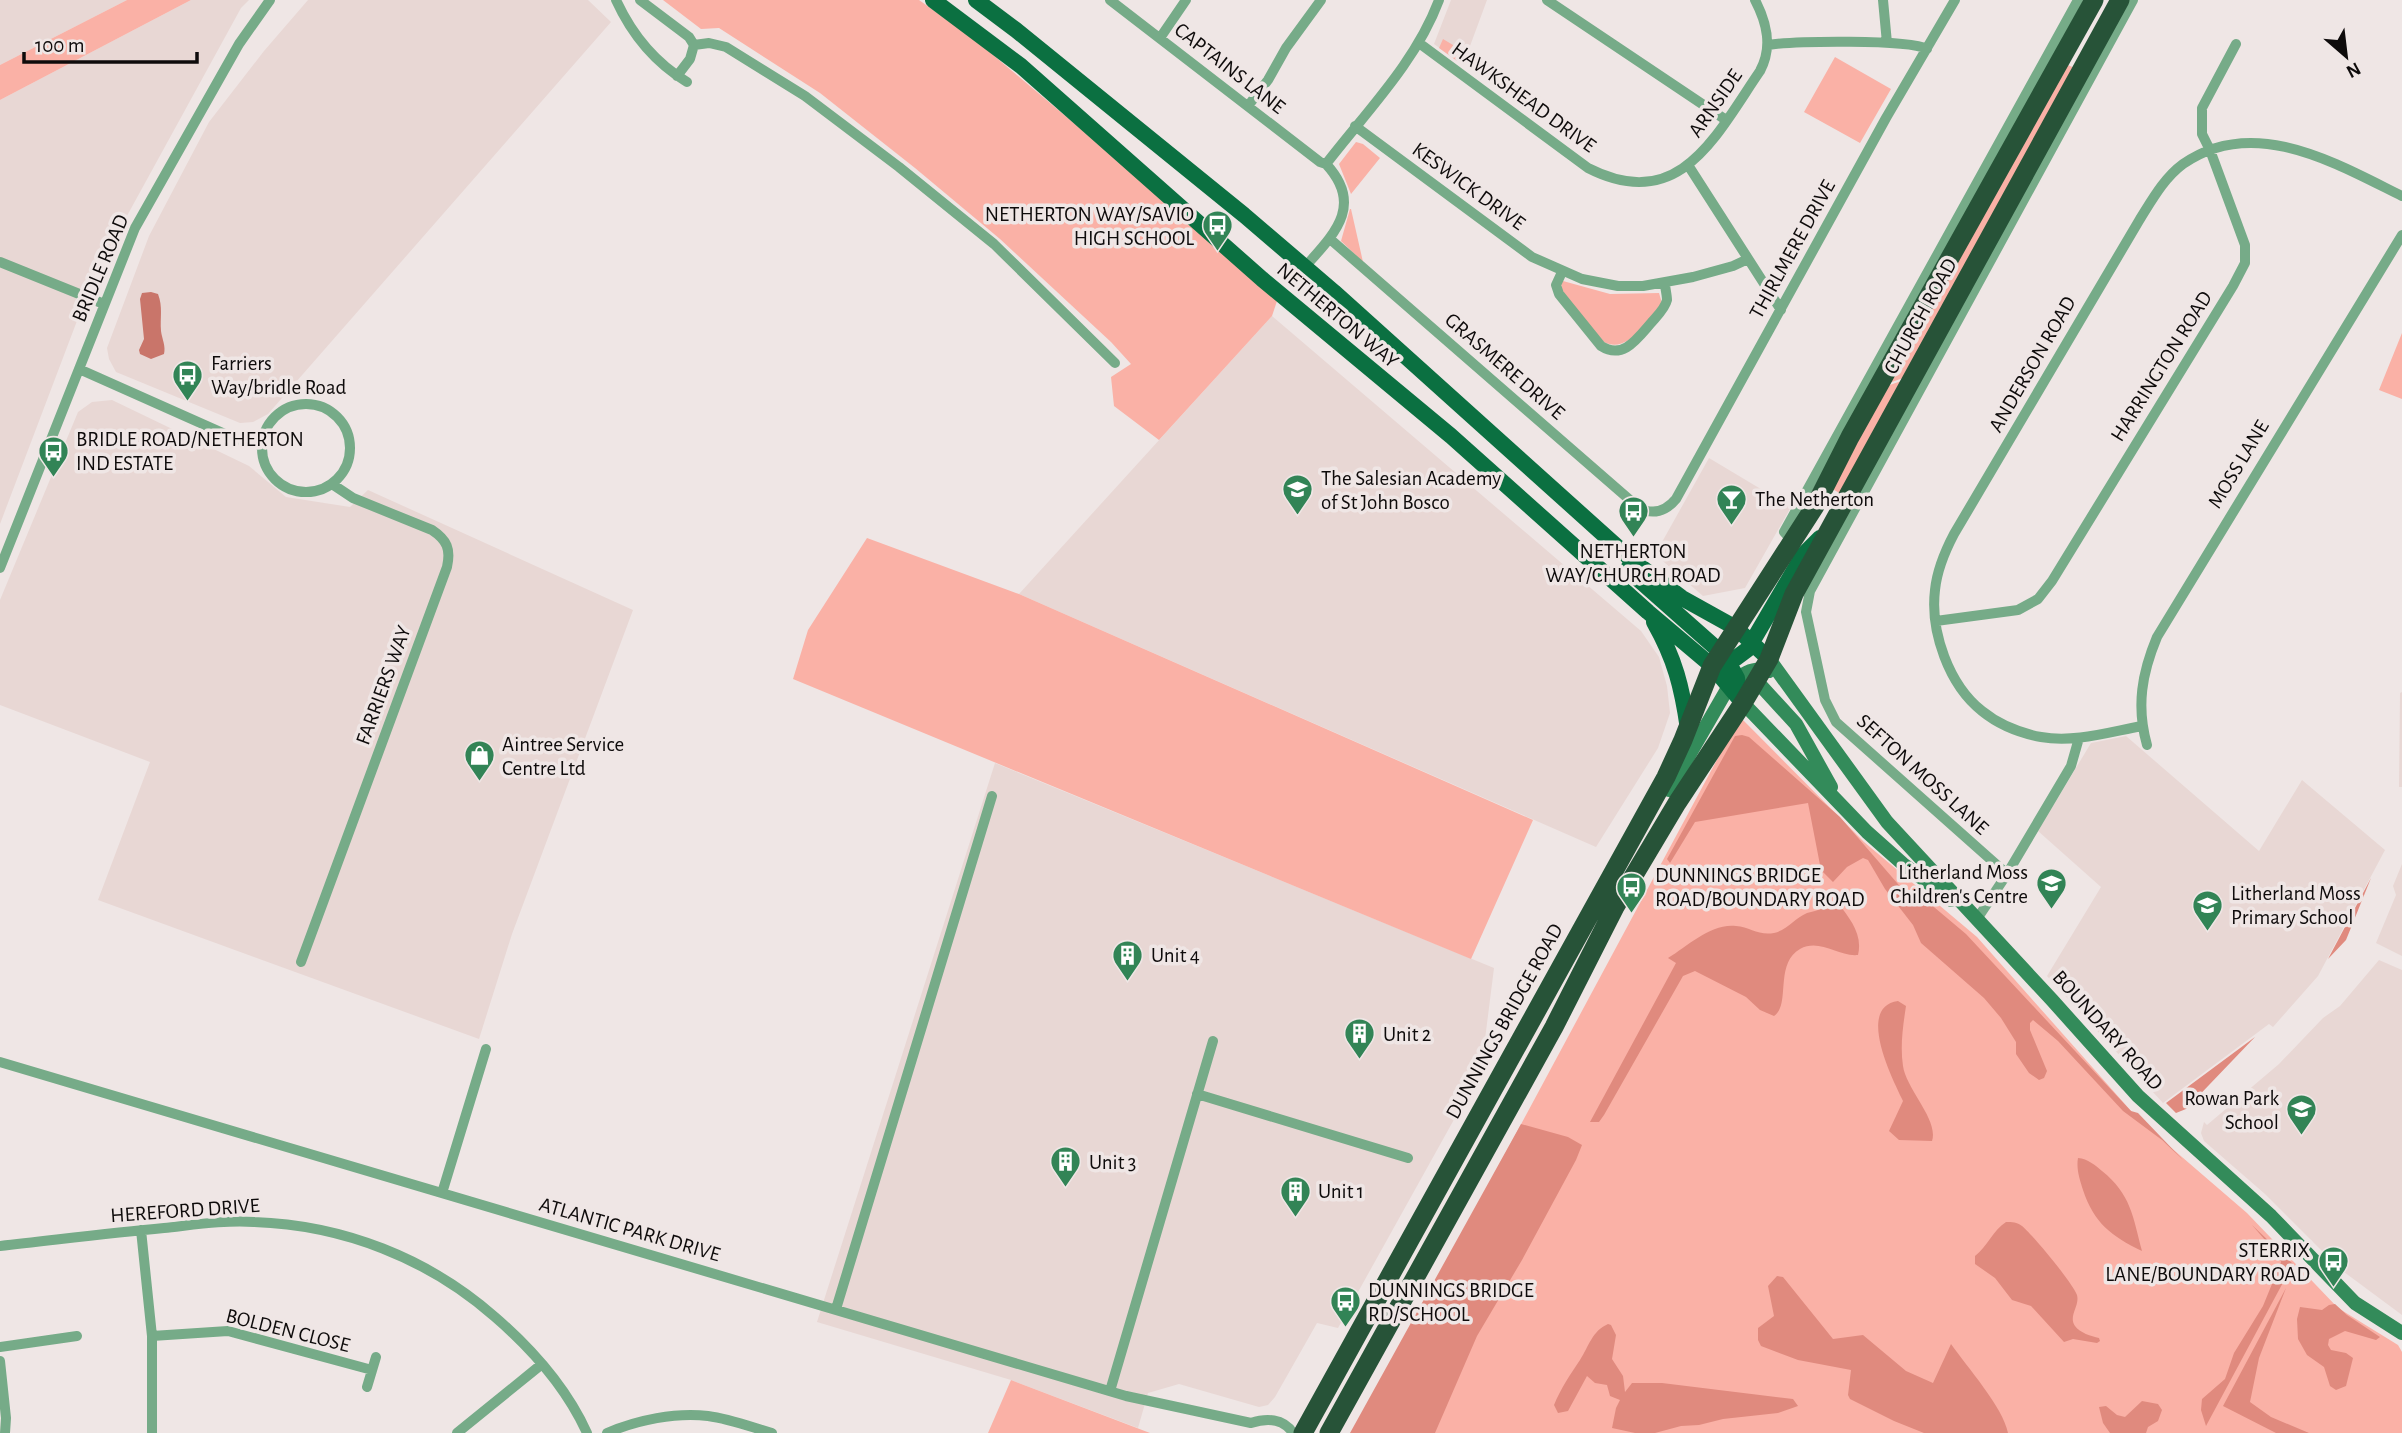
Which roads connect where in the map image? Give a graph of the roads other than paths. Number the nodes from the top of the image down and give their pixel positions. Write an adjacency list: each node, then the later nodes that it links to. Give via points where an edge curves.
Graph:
1 (270, 0): 39 (street, BRIDLE ROAD, via 239,44 135,228)
2 (616, 0): 22 (street, via 648,52 682,79)
3 (640, 0): 22 (street)
4 (933, 0): 50 (main road, NETHERTON WAY, via 1021,66)
5 (976, 0): 36 (main road, NETHERTON WAY, via 1129,120)
6 (1110, 0): 18 (street, CAPTAINS LANE)
7 (1186, 0): 18 (street)
8 (1321, 0): 25 (street)
9 (1439, 0): 20 (street)
10 (1547, 0): 26 (street)
11 (1755, 0): 23 (street)
12 (1883, 0): 19 (street)
13 (1955, 0): 24 (street, THIRLMERE DRIVE)
14 (2078, 0): 48 (street, CHURCH ROAD, via 1784,532)
15 (2094, 0): 48 (highway, CHURCH ROAD)
16 (2120, 0): 46 (highway, CHURCH ROAD)
17 (2133, 0): 51 (street, CHURCH ROAD, via 1810,591)
18 (1160, 38): 25 (street, CAPTAINS LANE)
19 (1886, 43): 23 (street); 24 (street)
20 (1419, 44): 27 (street); 30 (street, HAWKSHEAD DRIVE, via 1560,150 1600,174 1625,182 1650,181)
21 (2236, 44): 28 (street, HARRINGTON ROAD, via 2202,108 2202,134)
22 (694, 45): 41 (street, via 726,47 805,96 900,167 995,244)
23 (1768, 45): 26 (street, ARNSIDE, via 1760,71)
24 (1927, 49): 40 (street, THIRLMERE DRIVE)
25 (1248, 106): 29 (street, CAPTAINS LANE)
26 (1726, 120): 30 (street, ARNSIDE, via 1703,153)
27 (1355, 126): 29 (street); 37 (street, KESWICK DRIVE, via 1532,257)
28 (2210, 150): 31 (street, ANDERSON ROAD, via 2264,144 2302,150); 52 (street, ANDERSON ROAD, via 2183,164 2159,188 1954,534 1941,560 1934,592); 52 (street, HARRINGTON ROAD, via 2245,245 2245,263 2233,286 2038,599 2018,610)
29 (1326, 164): 33 (street, via 1339,182 1345,202 1341,222)
30 (1688, 165): 34 (street, ARNSIDE)
31 (2402, 196)
32 (2402, 235): 57 (street, MOSS LANE, via 2157,637 2145,667)
33 (1330, 239): 36 (street); 45 (street, GRASMERE DRIVE, via 1638,507)
34 (1748, 259): 38 (street, KESWICK DRIVE); 40 (street, ARNSIDE)
35 (0, 262): 39 (street)
36 (1304, 268): 47 (main road, NETHERTON WAY)
37 (1562, 272): 38 (street, KESWICK DRIVE, via 1618,286); 38 (street, via 1556,285 1559,294 1601,346 1610,350 1629,347 1646,330 1665,305)
38 (1665, 283)
39 (104, 304): 42 (street, BRIDLE ROAD)
40 (1781, 310): 45 (street, THIRLMERE DRIVE, via 1676,499)
41 (1115, 363)
42 (79, 369): 43 (street, via 243,442); 49 (street, BRIDLE ROAD)
43 (262, 445): 44 (street, via 267,469 289,489 316,492); 44 (street, via 266,430 283,410 304,404 325,408 347,432 350,448 342,475)
44 (332, 484): 66 (street, FARRIERS WAY, via 353,498 432,530 443,538 450,553)
45 (1660, 511)
46 (1829, 528): 53 (main road, via 1803,555); 55 (highway, CHURCH ROAD)
47 (1609, 539): 53 (main road, NETHERTON WAY, via 1666,586); 54 (main road, via 1638,579)
48 (1792, 541): 53 (highway, CHURCH ROAD, via 1748,611)
49 (0, 568)
50 (1648, 612): 54 (main road, NETHERTON WAY); 58 (main road, via 1676,665)
51 (1805, 612): 64 (street, SEFTON MOSS LANE, via 1825,700 1836,722)
52 (1936, 621): 59 (street, ANDERSON ROAD, via 1949,667 1982,711 2013,729 2043,737)
53 (1744, 639): 54 (highway, DUNNINGS BRIDGE ROAD); 55 (main road, NETHERTON WAY)
54 (1716, 660): 55 (main road); 58 (highway, DUNNINGS BRIDGE ROAD)
55 (1751, 674): 56 (highway, DUNNINGS BRIDGE ROAD); 62 (street, via 1796,724); 63 (street, via 1659,806); 65 (street, BOUNDARY ROAD, via 1789,684 1887,822)
56 (1739, 705): 62 (street, BOUNDARY ROAD); 86 (highway, DUNNINGS BRIDGE ROAD, via 1615,907 1554,1027)
57 (2142, 726): 59 (street); 60 (street, MOSS LANE)
58 (1688, 729): 63 (highway, DUNNINGS BRIDGE ROAD)
59 (2079, 738): 64 (street, via 2071,766)
60 (2147, 745)
61 (992, 796): 75 (street)
62 (1842, 807): 65 (street, BOUNDARY ROAD, via 1903,864)
63 (1633, 834): 96 (highway, DUNNINGS BRIDGE ROAD)
64 (2007, 874): 65 (street)
65 (1977, 919): 76 (street, BOUNDARY ROAD, via 2138,1096 2271,1216 2354,1303)
66 (301, 962)
67 (1213, 1041): 70 (street)
68 (486, 1049): 72 (street)
69 (0, 1062): 72 (street, ATLANTIC PARK DRIVE)
70 (1197, 1094): 71 (street); 85 (street)
71 (1408, 1158)
72 (442, 1194): 75 (street, ATLANTIC PARK DRIVE)
73 (141, 1230): 74 (street, HEREFORD DRIVE); 78 (street); 82 (street, HEREFORD DRIVE, via 253,1222 313,1228 370,1243 426,1268 469,1296)
74 (0, 1246)
75 (836, 1309): 85 (street, ATLANTIC PARK DRIVE)
76 (2401, 1332)
77 (76, 1336): 79 (street)
78 (152, 1336): 83 (street, BOLDEN CLOSE, via 228,1331); 89 (street)
79 (0, 1347)
80 (376, 1356): 83 (street, BOLDEN CLOSE)
81 (0, 1361): 88 (street)
82 (542, 1364): 90 (street); 91 (street, HEREFORD DRIVE)
83 (372, 1370): 84 (street, BOLDEN CLOSE)
84 (367, 1387)
85 (1110, 1391): 87 (street, ATLANTIC PARK DRIVE)
86 (1341, 1411): 97 (highway, via 1326,1418); 98 (highway, DUNNINGS BRIDGE ROAD)
87 (1251, 1423): 94 (street); 95 (street, ATLANTIC PARK DRIVE, via 1272,1419)
88 (5, 1433)
89 (152, 1433)
90 (457, 1433)
91 (587, 1433)
92 (607, 1433): 93 (street, via 636,1423 707,1416)
93 (772, 1433)
94 (1259, 1433)
95 (1293, 1433)
96 (1303, 1433)
97 (1316, 1433)
98 (1329, 1433)

